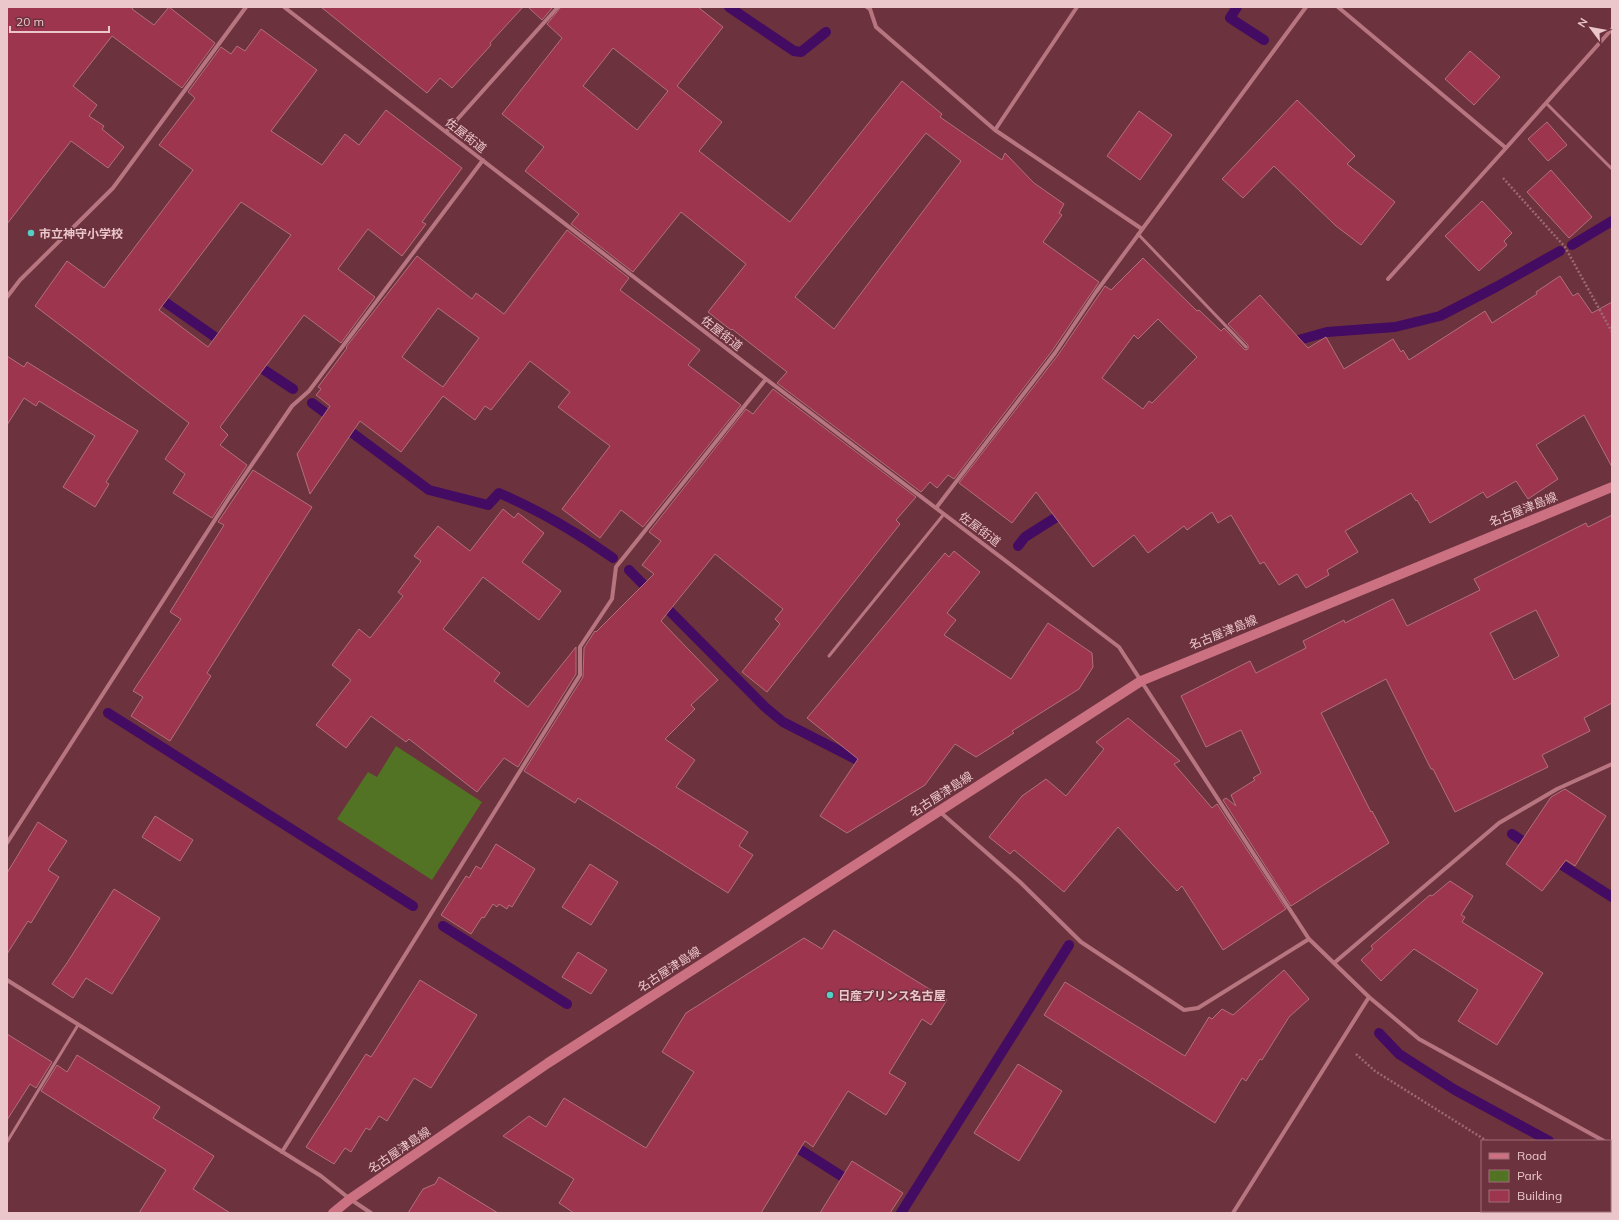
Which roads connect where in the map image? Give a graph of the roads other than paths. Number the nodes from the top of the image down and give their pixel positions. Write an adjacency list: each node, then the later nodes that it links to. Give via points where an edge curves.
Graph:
1 (246, 7): 18 (street, via 113,188 20,280)
2 (284, 7): 11 (street, 佐屋街道)
3 (558, 7): 11 (street)
4 (1077, 7): 10 (street)
5 (1306, 7): 15 (street)
6 (1338, 7): 12 (street)
7 (869, 8): 10 (street, via 876,27)
8 (1612, 29): 9 (street)
9 (1546, 103): 12 (street); 14 (lane)
10 (995, 130): 15 (street)
11 (446, 132): 13 (street, 佐屋街道)
12 (1506, 148): 17 (street)
13 (483, 160): 20 (street, 佐屋街道); 28 (street, via 309,391 292,406 225,504)
14 (1612, 169)
15 (1142, 229): 16 (street)
16 (1138, 234): 19 (lane); 22 (street, via 1055,353)
17 (1388, 279)
18 (7, 297)
19 (1246, 347)
20 (766, 379): 22 (street, 佐屋街道); 36 (street, via 616,567 612,599 580,647 580,676)
21 (1612, 487): 25 (main road, 名古屋津島線)
22 (936, 508): 23 (street, 佐屋街道)
23 (944, 514): 24 (lane); 25 (street, 佐屋街道, via 1119,647)
24 (829, 656)
25 (1141, 681): 27 (main road, 名古屋津島線); 29 (street, 佐屋街道)
26 (1612, 764): 30 (street, via 1557,789 1499,823)
27 (938, 811): 29 (street, via 1020,882 1081,942 1184,1010 1198,1008); 37 (main road, 名古屋津島線, via 554,1059)
28 (7, 843)
29 (1310, 939): 30 (street, 佐屋街道)
30 (1334, 963): 32 (street, 佐屋街道)
31 (7, 980): 33 (street)
32 (1369, 997): 34 (street, 佐屋街道, via 1419,1039); 40 (street)
33 (78, 1025): 35 (lane); 36 (street)
34 (1602, 1140)
35 (7, 1142)
36 (282, 1152): 37 (street, via 321,1176)
37 (350, 1199): 38 (main road, 名古屋津島線); 39 (street)
38 (333, 1213)
39 (371, 1213)
40 (1233, 1213)

